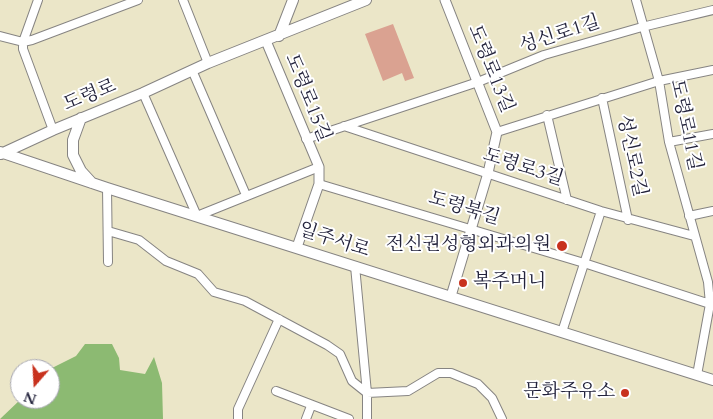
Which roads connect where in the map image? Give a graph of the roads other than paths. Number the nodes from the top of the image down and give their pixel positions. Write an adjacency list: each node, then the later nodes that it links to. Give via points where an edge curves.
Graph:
1 (38, 0): 13 (street)
2 (138, 0): 13 (street)
3 (183, 0): 14 (street)
4 (293, 0): 11 (main road)
5 (366, 0): 11 (main road, 도령로)
6 (445, 0): 17 (street, 도령로13길)
7 (636, 0): 9 (street, 도령로11길)
8 (713, 10): 9 (street, 성신로1길)
9 (642, 27): 17 (street, 성신로1길, via 544,55); 18 (street, 도령로11길)
10 (0, 36): 13 (street)
11 (279, 36): 12 (main road, 도령로)
12 (266, 41): 14 (main road, 도령로); 27 (street, 도령로15길)
13 (23, 42): 24 (street)
14 (208, 63): 15 (main road, 도령로)
15 (192, 70): 19 (main road, 도령로); 35 (street)
16 (713, 70): 18 (street, 성신로2길)
17 (478, 82): 23 (street, 성신로1길); 25 (street, 도령로13길)
18 (659, 82): 20 (street, 성신로2길); 28 (street, 도령로11길)
19 (143, 94): 22 (main road, 도령로); 39 (street)
20 (602, 98): 21 (street, 성신로2길); 41 (street, 성신로2길)
21 (547, 115): 25 (street, 성신로2길); 36 (street)
22 (81, 118): 24 (main road, 도령로); 32 (main road, via 73,140 73,154)
23 (344, 126): 27 (street, 성신로1길); 31 (street, 도령로3길)
24 (53, 130): 29 (main road, 도령로)
25 (497, 132): 31 (street, 도령로13길)
26 (713, 134): 28 (street)
27 (306, 139): 30 (street, 도령로15길)
28 (669, 142): 40 (street, 도령로11길)
29 (1, 153): 32 (main road, 일주서로)
30 (319, 167): 33 (street, 도령로15길); 35 (street, 도령로15길)
31 (488, 174): 36 (street, 도령로3길); 42 (street, 도령로13길)
32 (93, 184): 34 (main road, 일주서로)
33 (319, 184): 42 (street, 도령북길); 45 (street, 도령로15길)
34 (107, 188): 39 (main road, 일주서로); 43 (street)
35 (246, 195): 39 (street, 도령로15길)
36 (567, 200): 37 (street, 도령로3길)
37 (600, 211): 41 (street, 도령로3길); 47 (street)
38 (713, 211): 40 (street)
39 (197, 216): 45 (main road, 일주서로)
40 (689, 216): 44 (street, 도령로11길)
41 (628, 220): 44 (street, 도령로3길)
42 (471, 228): 47 (street, 도령북길); 50 (street, 도령로13길)
43 (108, 231): 46 (street); 52 (street, via 139,240 166,261 198,274 214,292 245,301)
44 (694, 236): 49 (street, 도령로11길)
45 (297, 247): 48 (main road, 일주서로)
46 (108, 262)
47 (584, 262): 51 (street, 도령북길); 53 (street)
48 (355, 266): 50 (main road, 일주서로); 57 (street)
49 (710, 281): 51 (street, 도령로11길)
50 (451, 296): 53 (main road, 일주서로)
51 (712, 304): 54 (street, 도령로11길)
52 (279, 319): 57 (street, via 340,354 352,381); 59 (street, via 238,409)
53 (562, 332): 54 (main road, 일주서로)
54 (697, 375): 55 (main road, 일주서로)
55 (713, 380)
56 (276, 391): 58 (street)
57 (367, 393): 62 (street); 63 (street, via 408,391 438,373 451,372 478,384 492,398)
58 (311, 406): 60 (street); 61 (street)
59 (238, 419)
60 (306, 419)
61 (349, 419)
62 (367, 419)
63 (502, 419)

